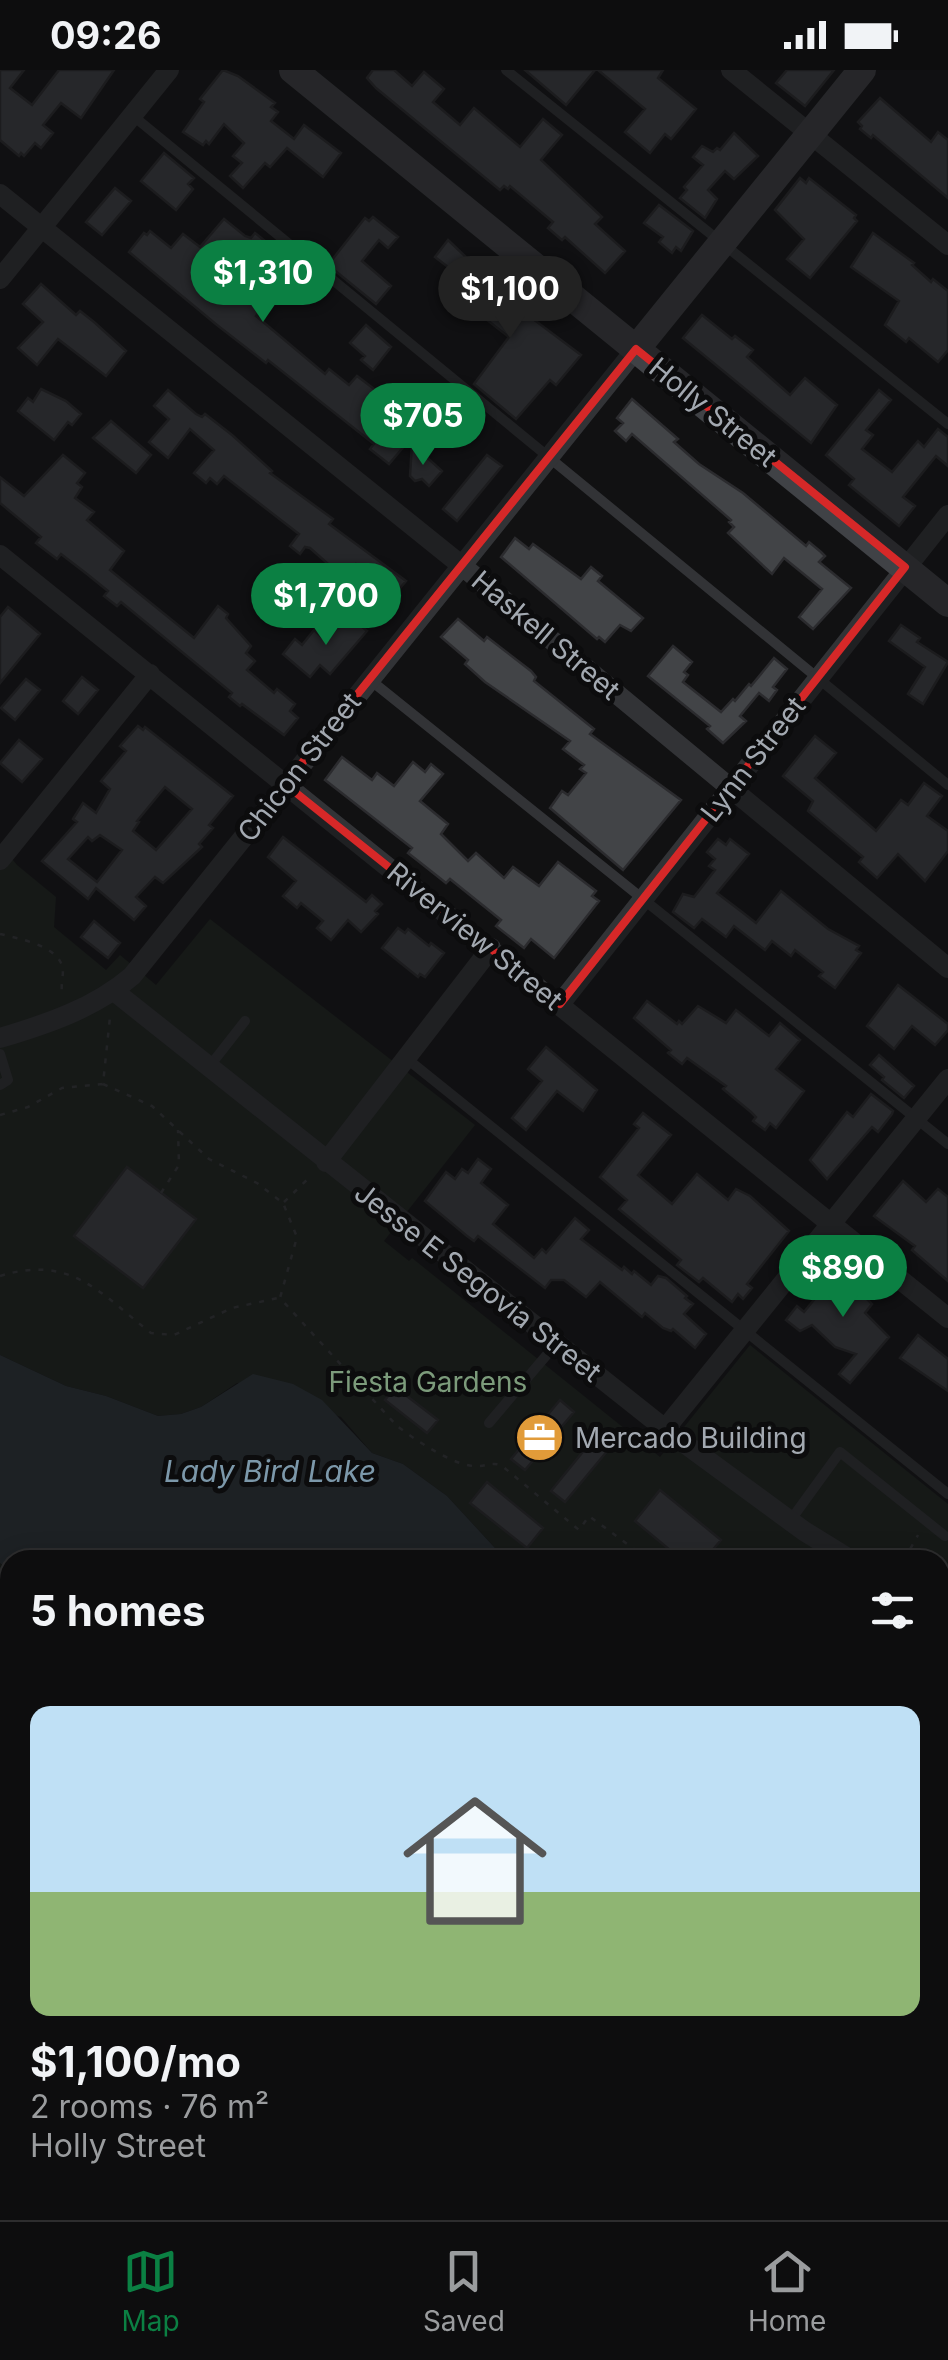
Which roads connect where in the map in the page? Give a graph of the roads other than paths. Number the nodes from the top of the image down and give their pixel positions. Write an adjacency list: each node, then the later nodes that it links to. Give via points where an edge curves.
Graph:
1 (169, 70): 6 (street)
2 (293, 70): 13 (street, Holly Street)
3 (506, 70): 10 (lane)
4 (731, 70): 7 (street)
5 (862, 70): 7 (street, Chicon Street)
6 (132, 115): 9 (street); 15 (lane)
7 (810, 134): 10 (street, Chicon Street); 11 (street)
8 (0, 194): 9 (street, Haskell Street)
9 (42, 228): 12 (street); 18 (street, Haskell Street)
10 (722, 243): 13 (street, Chicon Street); 14 (lane)
11 (948, 244)
12 (0, 279)
13 (636, 349): 15 (street, Chicon Street); 19 (street, Holly Street)
14 (948, 424)
15 (549, 459): 18 (street, Chicon Street); 23 (lane)
16 (948, 515): 19 (street, Lynn Street)
17 (0, 555): 21 (street, Riverview Street)
18 (461, 564): 22 (street, Chicon Street); 26 (street, Haskell Street)
19 (905, 568): 20 (street, Holly Street); 23 (street, Lynn Street)
20 (948, 602)
21 (150, 674): 24 (street, Riverview Street); 27 (street)
22 (369, 678): 24 (street, Chicon Street); 28 (lane)
23 (817, 679): 25 (lane); 26 (street, Lynn Street)
24 (285, 784): 29 (street, Riverview Street); 31 (street, Chicon Street)
25 (948, 784)
26 (729, 789): 28 (street, Lynn Street); 30 (street, Haskell Street)
27 (0, 860)
28 (644, 900): 32 (street, Lynn Street); 40 (lane)
29 (490, 948): 32 (street, Riverview Street); 36 (street)
30 (948, 968)
31 (114, 991): 34 (street, Chicon Street); 37 (street, Jesse E Segovia Street)
32 (560, 1004): 43 (street, Riverview Street)
33 (245, 1020): 37 (lane)
34 (0, 1038)
35 (0, 1054): 39 (lane, via 8,1080)
36 (406, 1058): 42 (street); 45 (lane)
37 (208, 1068): 42 (street, Jesse E Segovia Street)
38 (948, 1079): 40 (street)
39 (0, 1085)
40 (916, 1118): 41 (lane); 43 (street)
41 (948, 1144)
42 (326, 1162): 46 (street, Jesse E Segovia Street)
43 (832, 1222): 44 (street, Riverview Street); 45 (street)
44 (948, 1318)
45 (744, 1330): 48 (street); 49 (lane)
46 (556, 1344): 47 (lane); 48 (street, Jesse E Segovia Street)
47 (490, 1423)
48 (665, 1429): 50 (street, Jesse E Segovia Street)
49 (948, 1494)
50 (790, 1521): 51 (lane, via 840,1452); 52 (street, Jesse E Segovia Street)
51 (945, 1536)
52 (836, 1550)

